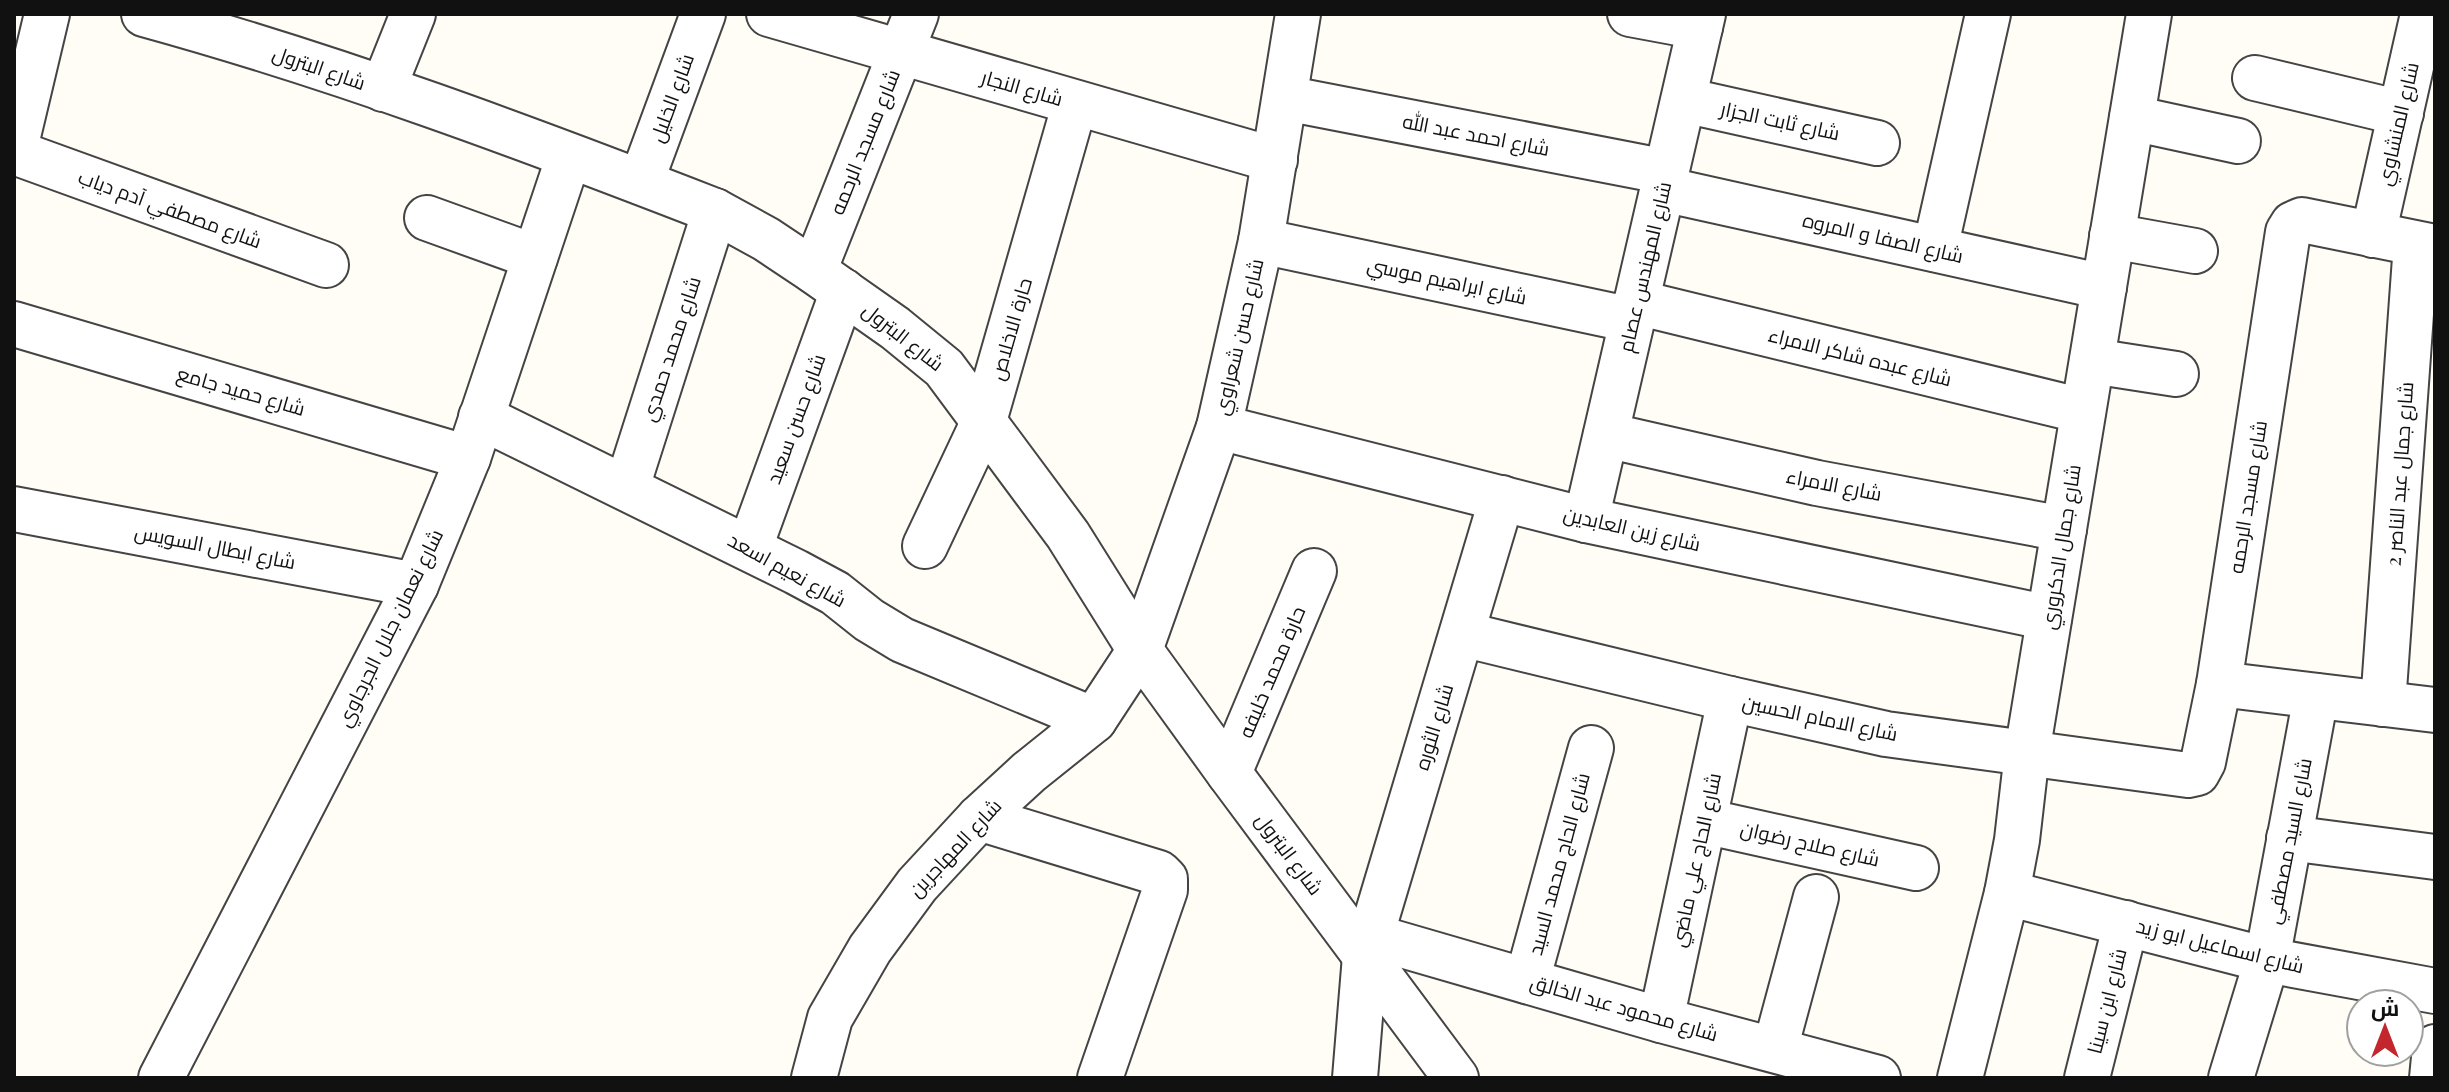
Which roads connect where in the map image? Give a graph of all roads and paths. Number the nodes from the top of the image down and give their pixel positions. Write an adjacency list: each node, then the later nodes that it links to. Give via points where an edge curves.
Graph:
1 (47, 14): 22 (street)
2 (144, 14): 14 (street, شارع البترول)
3 (413, 14): 14 (street)
4 (703, 14): 26 (street, شارع الخليل)
5 (769, 14): 12 (street, شارع النجار)
6 (1298, 14): 15 (street, شارع حسن شعراوي)
7 (1630, 14): 11 (street)
8 (1988, 14): 33 (street)
9 (2149, 14): 19 (street, شارع جمال الدكروري)
10 (2423, 14): 18 (street, شارع المنشاوي)
11 (1702, 20): 16 (street, شارع المهندس عصام)
12 (909, 34): 17 (street, شارع النجار); 37 (street, شارع مسجد الرحمه)
13 (2255, 78): 18 (street)
14 (383, 89): 23 (street, شارع البترول)
15 (1285, 98): 24 (street, شارع حسن شعراوي); 25 (street, شارع احمد عبد الله)
16 (1684, 100): 21 (street, شارع ثابت الجزار); 25 (street, شارع المهندس عصام)
17 (1075, 103): 24 (street, شارع النجار); 45 (street, حارة الاخلاص)
18 (2401, 113): 29 (street, شارع المنشاوي)
19 (2132, 118): 20 (street); 30 (street, شارع جمال الدكروري)
20 (2238, 141)
21 (1877, 143)
22 (14, 153): 36 (street, شارع مصطفي آدم دياب)
23 (569, 156): 26 (street, شارع البترول); 35 (street, شارع نعمان جلال الجرجاوي)
24 (1275, 160): 31 (street, شارع حسن شعراوي)
25 (1665, 181): 33 (street, شارع الصفا و المروه); 39 (street, شارع المهندس عصام)
26 (641, 182): 27 (street, شارع البترول)
27 (715, 211): 37 (street, شارع البترول); 49 (street, شارع محمد حمدي)
28 (427, 218): 35 (street)
29 (2373, 235): 32 (street); 61 (street, شارع مسجد الرحمه, via 2302,220 2288,232)
30 (2112, 236): 34 (street); 38 (street, شارع جمال الدكروري)
31 (1261, 241): 39 (street, شارع ابراهيم موسي); 46 (street, شارع حسن شعراوي)
32 (2426, 246): 64 (street, شارع جمال عبد الناصر 2)
33 (1935, 249): 38 (street, شارع الصفا و المروه)
34 (2195, 251)
35 (535, 257): 44 (street, شارع نعمان جلال الجرجاوي)
36 (326, 265)
37 (828, 281): 45 (street, شارع البترول, via 944,368); 55 (street, شارع حسن سعيد)
38 (2104, 287): 41 (street, شارع جمال الدكروري)
39 (1634, 311): 43 (street, شارع عبده شاكر الامراء); 47 (street, شارع المهندس عصام)
40 (14, 324): 48 (street, شارع حميد جامع)
41 (2092, 361): 42 (street); 43 (street, شارع جمال الدكروري)
42 (2176, 374)
43 (2083, 411): 53 (street, شارع جمال الدكروري)
44 (481, 417): 48 (street, شارع نعمان جلال الجرجاوي); 49 (street, شارع نعيم اسعد)
45 (984, 421): 54 (street, حارة الاخلاص); 60 (street, شارع البترول, via 1068,535)
46 (1219, 427): 50 (street, شارع زين العابدين); 60 (street, شارع حسن شعراوي)
47 (1606, 435): 52 (street, شارع المهندس عصام); 53 (street, شارع الامراء, via 1817,483)
48 (468, 458): 57 (street, شارع نعمان جلال الجرجاوي)
49 (627, 487): 55 (street, شارع نعيم اسعد)
50 (1502, 498): 52 (street, شارع زين العابدين); 59 (street, شارع الثوره)
51 (14, 509): 57 (street, شارع ابطال السويس)
52 (1586, 520): 58 (street, شارع زين العابدين)
53 (2064, 529): 58 (street, شارع جمال الدكروري)
54 (925, 546)
55 (750, 547): 66 (street, شارع نعيم اسعد, via 835,593 902,640)
56 (1314, 571): 69 (street, حارة محمد خليفه)
57 (416, 585): 86 (street, شارع نعمان جلال الجرجاوي)
58 (2049, 618): 68 (street, شارع جمال الدكروري)
59 (1462, 634): 63 (street, شارع الامام الحسين); 79 (street, شارع الثوره)
60 (1140, 650): 66 (street, شارع المهاجرين); 69 (street, شارع البترول)
61 (2219, 684): 62 (street); 70 (street, شارع مسجد الرحمه, via 2202,766 2197,773)
62 (2316, 696): 64 (street); 73 (street, شارع السيد مصطفي)
63 (1730, 699): 68 (street, شارع الامام الحسين, via 1886,734); 72 (street, شارع الحاج علي ماضي)
64 (2383, 704): 65 (street)
65 (2435, 710)
66 (1094, 720): 71 (street, شارع المهاجرين)
67 (1591, 748): 81 (street, شارع الحاج محمد السيد)
68 (2027, 753): 70 (street, شارع الامام الحسين); 76 (street, شارع جمال الدكروري)
69 (1229, 773): 79 (street, شارع البترول)
70 (2184, 774)
71 (979, 818): 87 (street, شارع المهاجرين, via 917,885 870,949 830,1018); 88 (street, via 1165,879)
72 (1704, 821): 75 (street, شارع صلاح رضوان); 83 (street, شارع الحاج علي ماضي)
73 (2289, 838): 74 (street); 80 (street, شارع السيد مصطفي)
74 (2435, 857)
75 (1916, 868)
76 (2007, 893): 78 (street, شارع اسماعيل ابو زيد); 92 (street, شارع جمال الدكروري)
77 (1816, 897): 85 (street)
78 (2126, 923): 80 (street, شارع اسماعيل ابو زيد); 93 (street, شارع ابن سينا)
79 (1368, 946): 81 (street, شارع محمود عبد الخالق); 89 (street, شارع الثوره); 90 (street, شارع البترول)
80 (2267, 960): 82 (street, شارع اسماعيل ابو زيد); 94 (street, شارع السيد مصطفي)
81 (1527, 981): 83 (street, شارع محمود عبد الخالق)
82 (2435, 991)
83 (1661, 1020): 85 (street, شارع محمود عبد الخالق)
84 (2435, 1047): 95 (street)
85 (1775, 1049): 91 (street, شارع محمود عبد الخالق)
86 (161, 1078)
87 (814, 1078)
88 (1100, 1078)
89 (1355, 1078)
90 (1456, 1078)
91 (1878, 1078)
92 (1960, 1078)
93 (2087, 1078)
94 (2231, 1078)
95 (2432, 1078)

